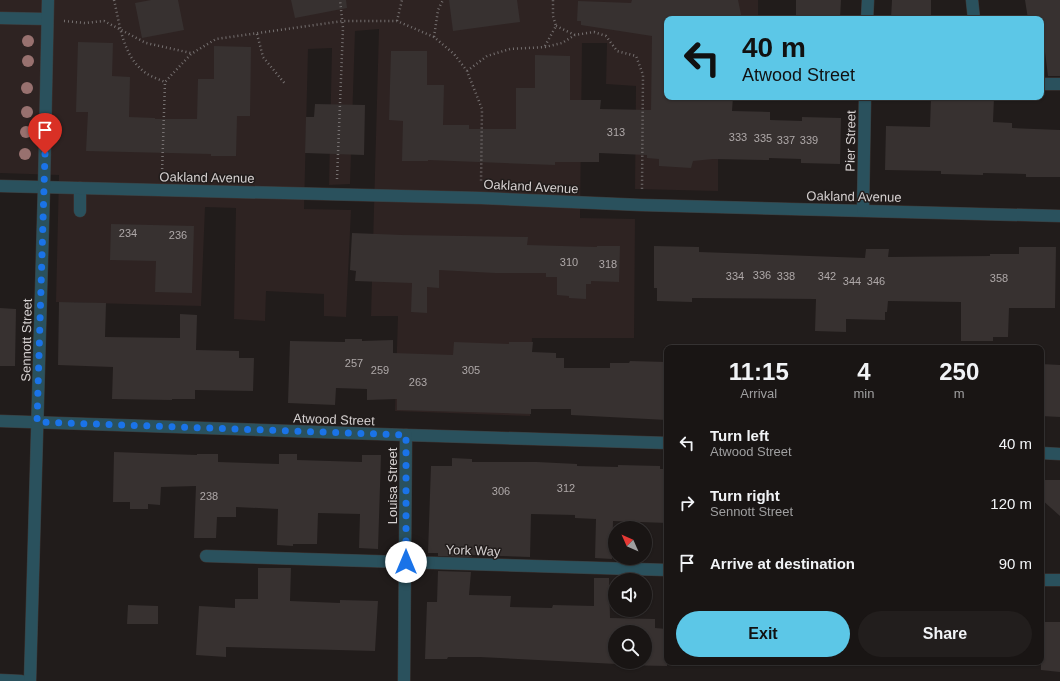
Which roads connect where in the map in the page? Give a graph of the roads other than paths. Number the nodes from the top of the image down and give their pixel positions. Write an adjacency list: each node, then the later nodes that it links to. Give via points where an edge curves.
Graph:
1 (48, 0): 7 (street, Sennott Street)
2 (868, 0): 4 (street)
3 (972, 0): 5 (street)
4 (867, 16)
5 (974, 16)
6 (0, 18): 7 (street)
7 (47, 19): 12 (street, Sennott Street)
8 (1044, 84): 9 (street)
9 (1060, 84)
10 (865, 100): 14 (street, Pier Street)
11 (0, 186): 12 (street, Oakland Avenue)
12 (44, 187): 13 (street, Oakland Avenue); 18 (street, Sennott Street)
13 (80, 188): 14 (street, Oakland Avenue); 15 (street)
14 (863, 210): 16 (street, Oakland Avenue)
15 (80, 212)
16 (1060, 216)
17 (0, 421): 18 (street, Atwood Street)
18 (37, 422): 19 (street, Atwood Street); 30 (street, Sennott Street)
19 (406, 435): 20 (street, Atwood Street); 24 (street, Louisa Street)
20 (664, 442)
21 (1044, 453): 22 (street)
22 (1060, 454)
23 (206, 556): 24 (street, York Way)
24 (406, 562): 25 (street, York Way); 31 (street, Louisa Street)
25 (664, 570)
26 (1044, 580): 27 (street)
27 (1060, 580)
28 (0, 680): 29 (street)
29 (20, 681)
30 (30, 681)
31 (404, 681)

